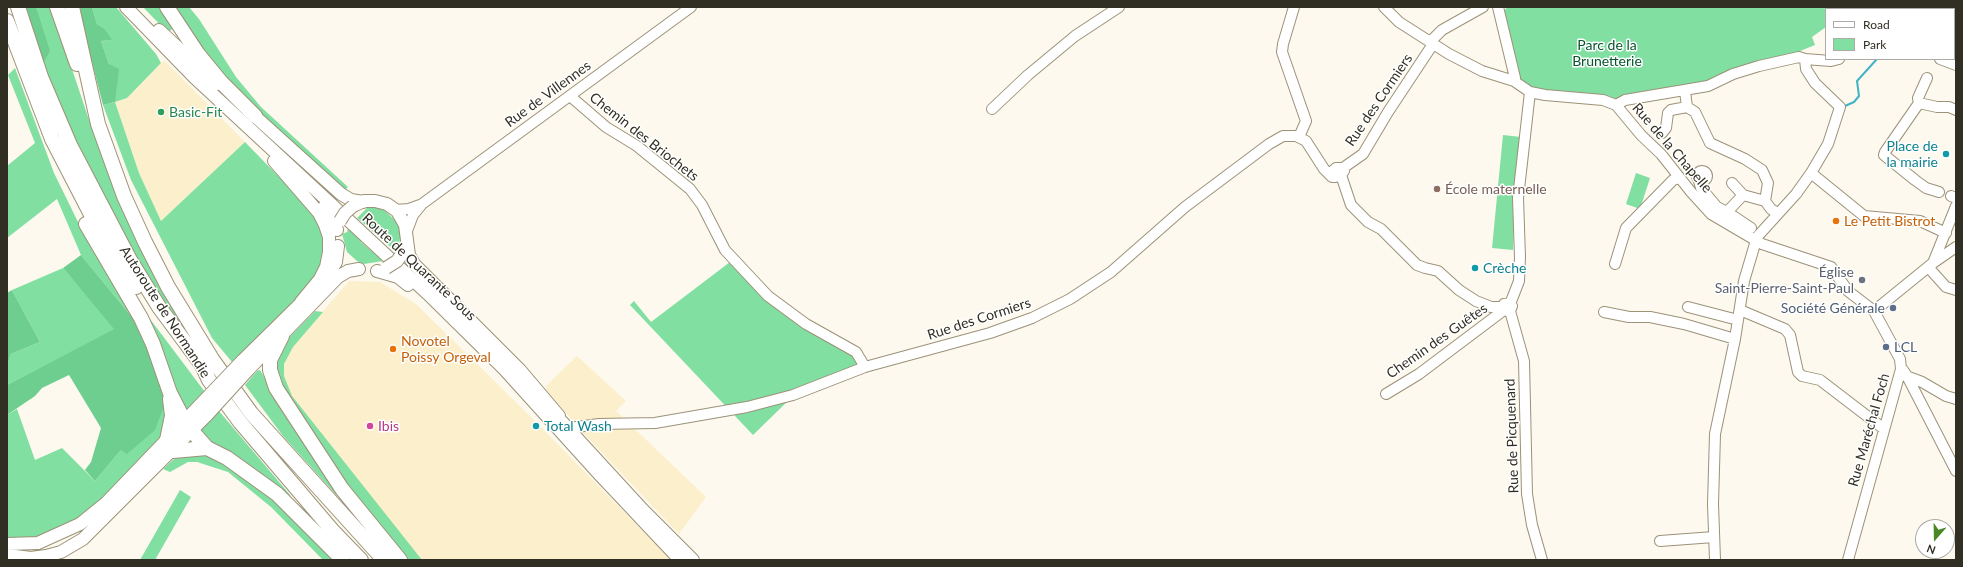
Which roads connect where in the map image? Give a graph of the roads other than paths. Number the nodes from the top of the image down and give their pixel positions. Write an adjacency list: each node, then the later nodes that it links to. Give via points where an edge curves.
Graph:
1 (18, 7): 74 (highway, Autoroute de Normandie, via 44,83 99,204 159,307 202,365)
2 (57, 7): 31 (highway)
3 (72, 7): 31 (highway, Autoroute de Normandie)
4 (120, 7): 35 (main road, via 171,63)
5 (126, 7): 82 (main road, Route de Quarante Sous, via 194,77 428,294)
6 (167, 7): 30 (highway, via 198,54)
7 (690, 7): 24 (street, Rue de Villennes)
8 (1119, 7): 28 (street, via 1075,36)
9 (1294, 7): 33 (street, via 1282,52 1306,121)
10 (1384, 7): 15 (street, Rue de la Chapelle, via 1399,22)
11 (1483, 7): 15 (street, Rue des Cormiers, via 1442,30)
12 (1498, 7): 21 (street, via 1516,78)
13 (137, 9): 30 (main road, via 195,65); 80 (main road, Route de Quarante Sous, via 198,74 432,292)
14 (7, 21): 34 (highway)
15 (1431, 43): 21 (street, Rue de la Chapelle, via 1476,68); 36 (street, Rue des Cormiers, via 1363,154)
16 (1805, 59): 17 (street); 22 (street, via 1799,57 1759,66 1733,74 1708,86); 37 (street, via 1806,69 1815,83 1840,107 1828,144)
17 (1835, 60)
18 (1943, 60): 19 (street)
19 (1956, 65)
20 (1927, 78): 25 (street, via 1918,98)
21 (1514, 81): 23 (street, Rue de la Chapelle)
22 (1685, 91): 26 (street, via 1625,100); 27 (street)
23 (1530, 92): 26 (street, Rue de la Chapelle, via 1603,100); 65 (street, via 1518,198 1519,281)
24 (570, 96): 45 (street, Rue de Villennes); 72 (street, Chemin des Briochets, via 601,123 637,146 690,189 702,205 725,250 768,296 806,324 856,352)
25 (1920, 103): 29 (street); 41 (street, via 1884,155 1926,188)
26 (1616, 105): 38 (street, Rue de la Chapelle, via 1661,154)
27 (1687, 107): 32 (street, via 1668,113 1666,128); 43 (street, via 1695,112 1710,144 1745,159 1762,170 1768,183)
28 (992, 109)
29 (1956, 110)
30 (254, 116): 44 (main road, via 341,194)
31 (98, 124): 96 (highway, Autoroute de Normandie, via 124,196 145,242 168,287 212,359 251,413)
32 (1662, 133)
33 (1299, 137): 36 (street, via 1306,141 1324,170 1334,178); 72 (street, Rue des Cormiers, via 1283,136 1269,144 1172,217 1111,272 1070,299 1032,318 990,333)
34 (52, 139): 74 (highway, via 115,256 196,369); 75 (highway, via 54,155 68,190 96,244 141,318)
35 (274, 161): 50 (main road, via 331,214); 63 (main road, via 315,208 328,232 326,267 320,279)
36 (1342, 171): 65 (street, via 1351,205 1368,222 1381,229 1417,265 1438,271 1476,301 1491,307)
37 (1811, 172): 49 (street, via 1796,194); 52 (street, via 1864,216 1920,221)
38 (1679, 178): 54 (street, Rue de la Chapelle, via 1711,214); 58 (street, via 1673,180 1626,228)
39 (1699, 181): 48 (street, via 1701,188 1717,207)
40 (1732, 183): 42 (street)
41 (1939, 192)
42 (1743, 195): 43 (street); 48 (street)
43 (1765, 202): 49 (street)
44 (358, 204): 47 (main road, via 380,202); 50 (main road, bridge, via 345,213)
45 (422, 204): 47 (street, Rue de Villennes); 53 (street, Rue de Villennes, via 413,215)
46 (1956, 206): 52 (street)
47 (395, 210): 53 (main road, via 403,219)
48 (1727, 212): 51 (street)
49 (1777, 213): 54 (street)
50 (338, 225): 56 (main road)
51 (1751, 228)
52 (1946, 233): 55 (street)
53 (407, 235): 61 (main road, bridge, via 404,251 397,261); 80 (main road, via 409,255 416,268 520,370)
54 (1756, 241): 66 (street, Rue de la Chapelle, via 1831,268 1848,291); 68 (street, via 1744,281)
55 (1942, 243): 57 (street); 59 (street)
56 (338, 246): 60 (main road, via 345,259); 63 (main road, via 337,259 331,274)
57 (1954, 249): 59 (street)
58 (1615, 264)
59 (1931, 265): 62 (street, via 1946,288); 66 (street)
60 (359, 269): 61 (main road); 69 (main road, via 348,271 338,277)
61 (382, 270): 82 (main road, via 403,281)
62 (1956, 290)
63 (301, 302): 71 (main road)
64 (1688, 307): 68 (street)
65 (1507, 308): 76 (street, Chemin des Guêtes, via 1420,374); 100 (street, Rue de Picquenard, via 1524,361 1527,494)
66 (1874, 311): 73 (street, Rue Maréchal Foch, via 1900,359)
67 (1604, 312): 70 (street, via 1684,324)
68 (1739, 315): 70 (street); 81 (street, via 1785,329 1790,335 1798,372 1802,376 1820,380)
69 (282, 336): 71 (main road); 97 (highway, via 270,360 270,370 276,388 342,489)
70 (1735, 339): 87 (street, via 1715,434)
71 (246, 365): 78 (main road, bridge)
72 (865, 367): 79 (street, Rue des Cormiers, via 793,395 747,407 655,423)
73 (1902, 373): 77 (street, via 1946,396); 81 (street, Rue Maréchal Foch); 85 (street)
74 (209, 380): 95 (highway, Autoroute de Normandie, via 279,469)
75 (170, 393): 78 (highway); 83 (highway)
76 (1386, 394)
77 (1956, 398)
78 (189, 426): 83 (main road); 84 (highway)
79 (584, 426): 80 (street, Rue des Cormiers); 82 (street)
80 (569, 428): 82 (main road, Route de Quarante Sous)
81 (1884, 429): 102 (street, Rue Maréchal Foch)
82 (575, 441): 92 (main road, Route de Quarante Sous); 99 (main road, Route de Quarante Sous)
83 (170, 445): 84 (highway); 86 (main road); 93 (main road, via 83,539)
84 (207, 448): 94 (highway, via 227,458 272,491)
85 (1956, 471)
86 (80, 524): 89 (main road); 93 (main road, via 74,533 50,544)
87 (1714, 537): 88 (street); 101 (street)
88 (1660, 541)
89 (38, 543): 90 (main road); 93 (main road)
90 (7, 544)
91 (7, 555): 93 (main road)
92 (668, 555): 98 (main road, Route de Quarante Sous)
93 (47, 559)
94 (343, 560)
95 (361, 560)
96 (384, 560)
97 (400, 560)
98 (680, 560)
99 (692, 560)
100 (1542, 560)
101 (1715, 560)
102 (1848, 560)

